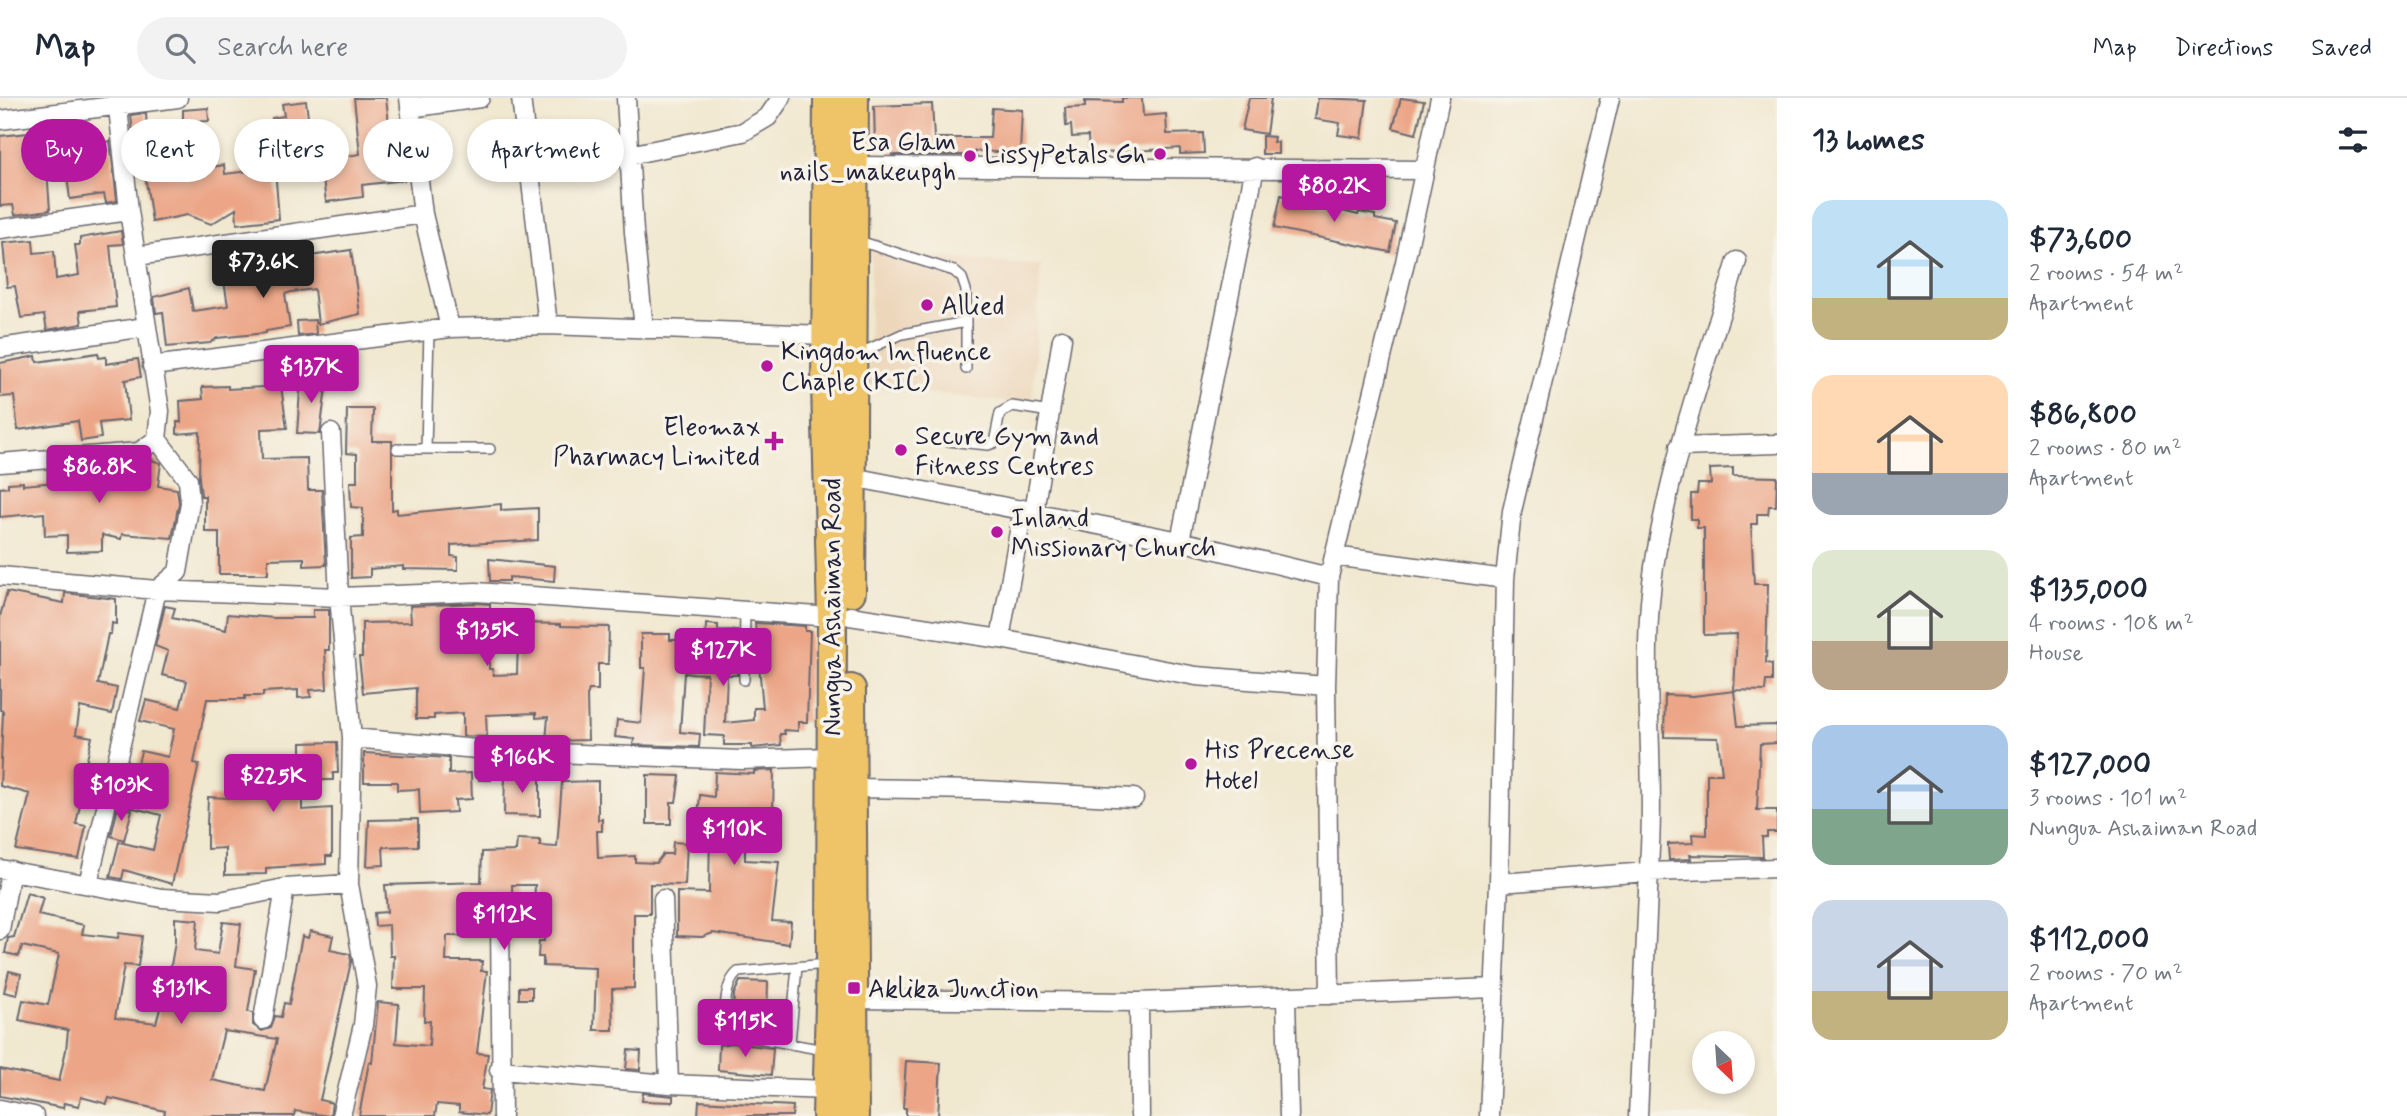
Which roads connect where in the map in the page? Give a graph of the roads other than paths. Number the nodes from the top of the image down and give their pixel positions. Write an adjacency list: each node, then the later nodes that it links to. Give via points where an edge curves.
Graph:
1 (178, 98): 10 (street)
2 (480, 98): 11 (street)
3 (521, 98): 12 (street)
4 (626, 98): 15 (street)
5 (781, 98): 15 (street, via 768,117 743,132)
6 (828, 98): 32 (main road, Nungua Ashaiman Road)
7 (854, 98): 16 (main road, Nungua Ashaiman Road)
8 (1440, 98): 18 (street)
9 (1609, 98): 54 (street, via 1511,511)
10 (117, 102): 13 (street); 20 (street)
11 (409, 103): 21 (street)
12 (523, 119)
13 (0, 120)
14 (624, 155): 15 (street)
15 (628, 155): 30 (street)
16 (853, 166): 17 (street); 23 (main road, Nungua Ashaiman Road)
17 (1255, 167): 18 (street); 50 (street)
18 (1423, 170): 51 (street)
19 (528, 182): 27 (street)
20 (129, 211): 22 (street); 24 (street)
21 (423, 214): 24 (street); 29 (street)
22 (0, 229)
23 (854, 229): 26 (lane, via 954,271 966,290); 35 (main road, Nungua Ashaiman Road)
24 (136, 256): 28 (street)
25 (1737, 261): 43 (street)
26 (966, 322): 35 (lane, via 902,334); 37 (lane)
27 (548, 325): 29 (street); 30 (street)
28 (146, 327): 34 (street); 36 (street)
29 (450, 328): 31 (street)
30 (644, 328): 32 (street)
31 (429, 331): 36 (street); 45 (lane)
32 (826, 335): 58 (main road, Nungua Ashaiman Road)
33 (1062, 339): 38 (street)
34 (0, 348)
35 (854, 356): 48 (main road, Nungua Ashaiman Road)
36 (152, 366): 40 (street, via 160,411)
37 (966, 369)
38 (1050, 412): 41 (lane, via 1012,406 1000,413 995,443); 49 (street)
39 (331, 433): 56 (street)
40 (157, 439): 47 (street, via 139,452); 55 (street, via 188,480 190,503 178,572)
41 (948, 441)
42 (1777, 444): 43 (street)
43 (1679, 447): 68 (street, via 1656,556 1649,633)
44 (397, 449): 45 (lane)
45 (426, 449): 46 (lane)
46 (490, 449)
47 (0, 463)
48 (852, 477): 49 (street); 58 (main road, Nungua Ashaiman Road)
49 (1028, 510): 50 (street); 59 (street)
50 (1180, 541): 53 (street)
51 (1334, 556): 53 (street); 54 (street)
52 (0, 576): 55 (street)
53 (1329, 576): 61 (street)
54 (1505, 579): 69 (street)
55 (157, 590): 56 (street); 70 (street)
56 (339, 597): 57 (street, via 476,592); 62 (street)
57 (745, 610): 58 (street); 60 (lane)
58 (841, 617): 59 (street); 63 (main road, Nungua Ashaiman Road); 64 (main road, Nungua Ashaiman Road)
59 (1000, 639): 61 (street, via 1196,676)
60 (744, 680)
61 (1326, 686): 79 (street)
62 (352, 737): 63 (street, via 500,751 743,760); 71 (street)
63 (832, 757): 76 (main road, Nungua Ashaiman Road)
64 (852, 788): 65 (street); 80 (main road, Nungua Ashaiman Road)
65 (1134, 798)
66 (1777, 867): 68 (street)
67 (6, 869): 70 (street); 75 (street)
68 (1648, 872): 69 (street); 97 (street)
69 (1499, 883): 78 (street)
70 (88, 884): 72 (street, via 162,898 220,901)
71 (349, 884): 72 (street); 91 (street, via 367,986 363,1025)
72 (285, 888): 83 (street)
73 (663, 898): 87 (street)
74 (500, 924): 86 (street)
75 (0, 930)
76 (831, 964): 77 (lane); 85 (main road, Nungua Ashaiman Road)
77 (797, 967): 84 (lane); 84 (lane, via 738,972 727,987 730,1033)
78 (1494, 988): 79 (street); 96 (street)
79 (1330, 995): 81 (street)
80 (853, 999): 82 (street); 93 (main road, Nungua Ashaiman Road)
81 (1286, 999): 82 (street); 95 (street)
82 (1139, 1002): 94 (street)
83 (263, 1020)
84 (790, 1042): 85 (lane)
85 (830, 1051): 88 (main road, Nungua Ashaiman Road)
86 (499, 1070): 87 (street); 92 (street)
87 (669, 1084): 88 (street)
88 (827, 1103)
89 (0, 1109): 90 (street)
90 (34, 1116)
91 (341, 1116)
92 (502, 1116)
93 (853, 1116)
94 (1140, 1116)
95 (1289, 1116)
96 (1489, 1116)
97 (1638, 1116)

